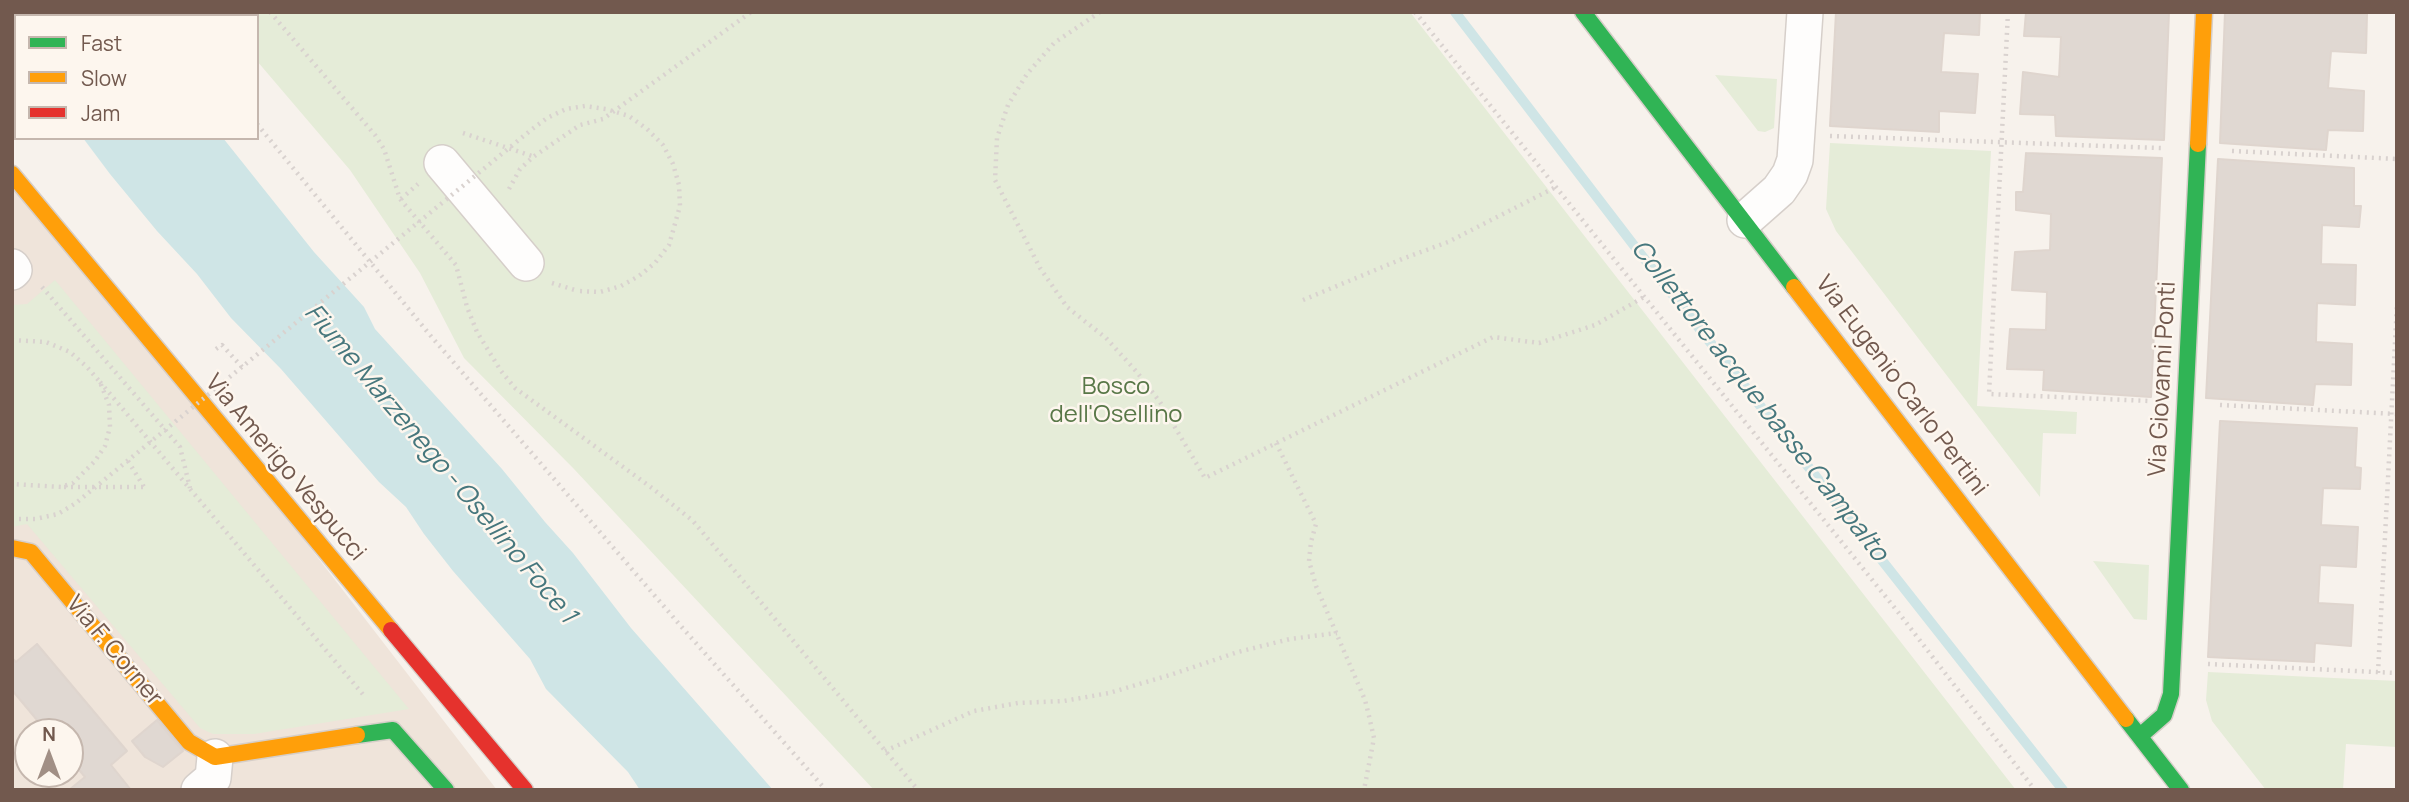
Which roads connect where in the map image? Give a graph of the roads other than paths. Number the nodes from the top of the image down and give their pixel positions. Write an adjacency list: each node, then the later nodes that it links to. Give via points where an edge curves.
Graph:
1 (1583, 12): 6 (street, Via Eugenio Carlo Pertini)
2 (1805, 12): 6 (street, via 1795,160 1779,190)
3 (2204, 12): 9 (street, Via Giovanni Ponti, via 2171,694 2164,715)
4 (442, 163): 7 (street)
5 (12, 174): 13 (street, Via Amerigo Vespucci)
6 (1745, 220): 9 (street, Via Eugenio Carlo Pertini)
7 (526, 263)
8 (12, 548): 10 (street, Via F. Corner, via 31,552 189,742)
9 (2140, 736): 14 (street, Via Eugenio Carlo Pertini)
10 (215, 757): 11 (street, via 212,778); 12 (street, via 393,730)
11 (199, 790)
12 (446, 790)
13 (525, 790)
14 (2181, 790)

